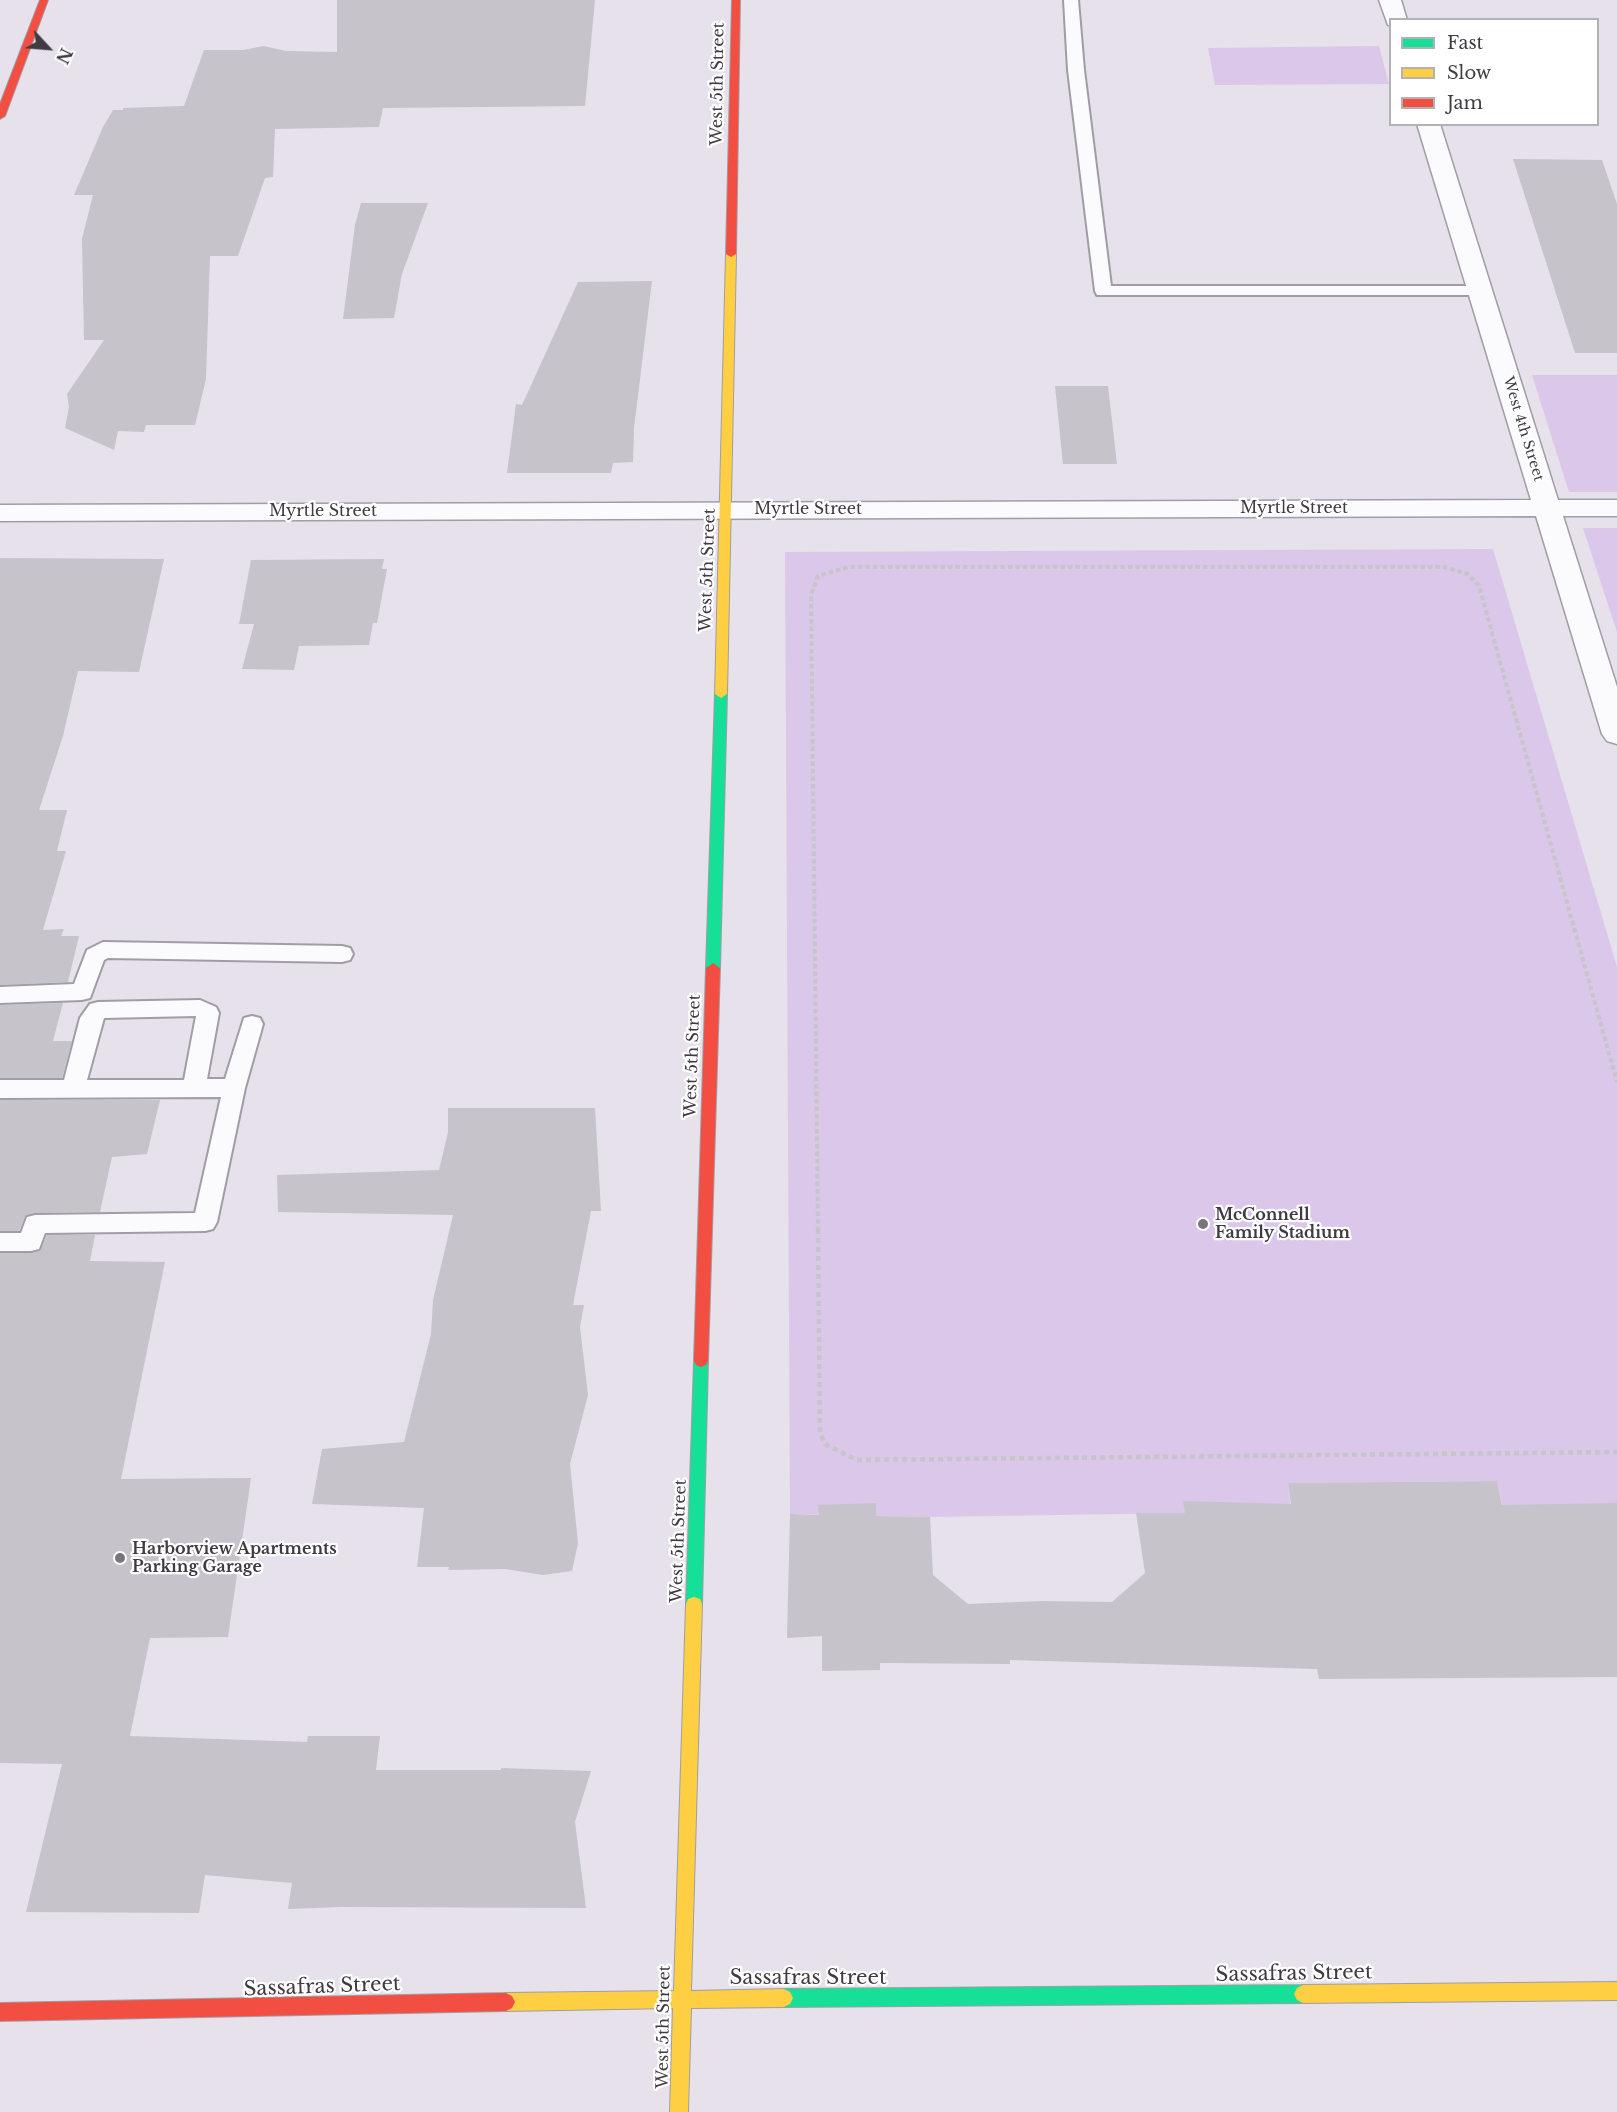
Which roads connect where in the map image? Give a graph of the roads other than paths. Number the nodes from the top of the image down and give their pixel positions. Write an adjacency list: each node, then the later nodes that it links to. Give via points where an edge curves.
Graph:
1 (44, 0): 6 (street)
2 (736, 0): 11 (street, West 5th Street)
3 (1071, 0): 8 (lane, via 1103,291)
4 (1390, 0): 5 (street)
5 (1395, 18)
6 (0, 116)
7 (1429, 126): 8 (street, West 4th Street)
8 (1480, 291): 9 (street, West 4th Street)
9 (1547, 508): 10 (street, Myrtle Street); 11 (street, Myrtle Street); 13 (street, West 4th Street)
10 (1617, 508)
11 (726, 510): 12 (street, Myrtle Street); 23 (street, West 5th Street)
12 (0, 513)
13 (1617, 734)
14 (342, 954): 15 (lane, via 103,950 95,956 82,992)
15 (0, 995)
16 (252, 1024): 18 (lane)
17 (194, 1088): 18 (lane); 20 (lane); 20 (lane, via 208,1013 200,1008 98,1010 91,1018)
18 (234, 1088): 21 (lane, via 205,1222 35,1224 31,1242)
19 (0, 1089): 20 (lane)
20 (73, 1089)
21 (0, 1242)
22 (1617, 1991): 23 (street, Sassafras Street)
23 (681, 1999): 24 (street, Sassafras Street); 25 (street, West 5th Street)
24 (0, 2012)
25 (679, 2112)

